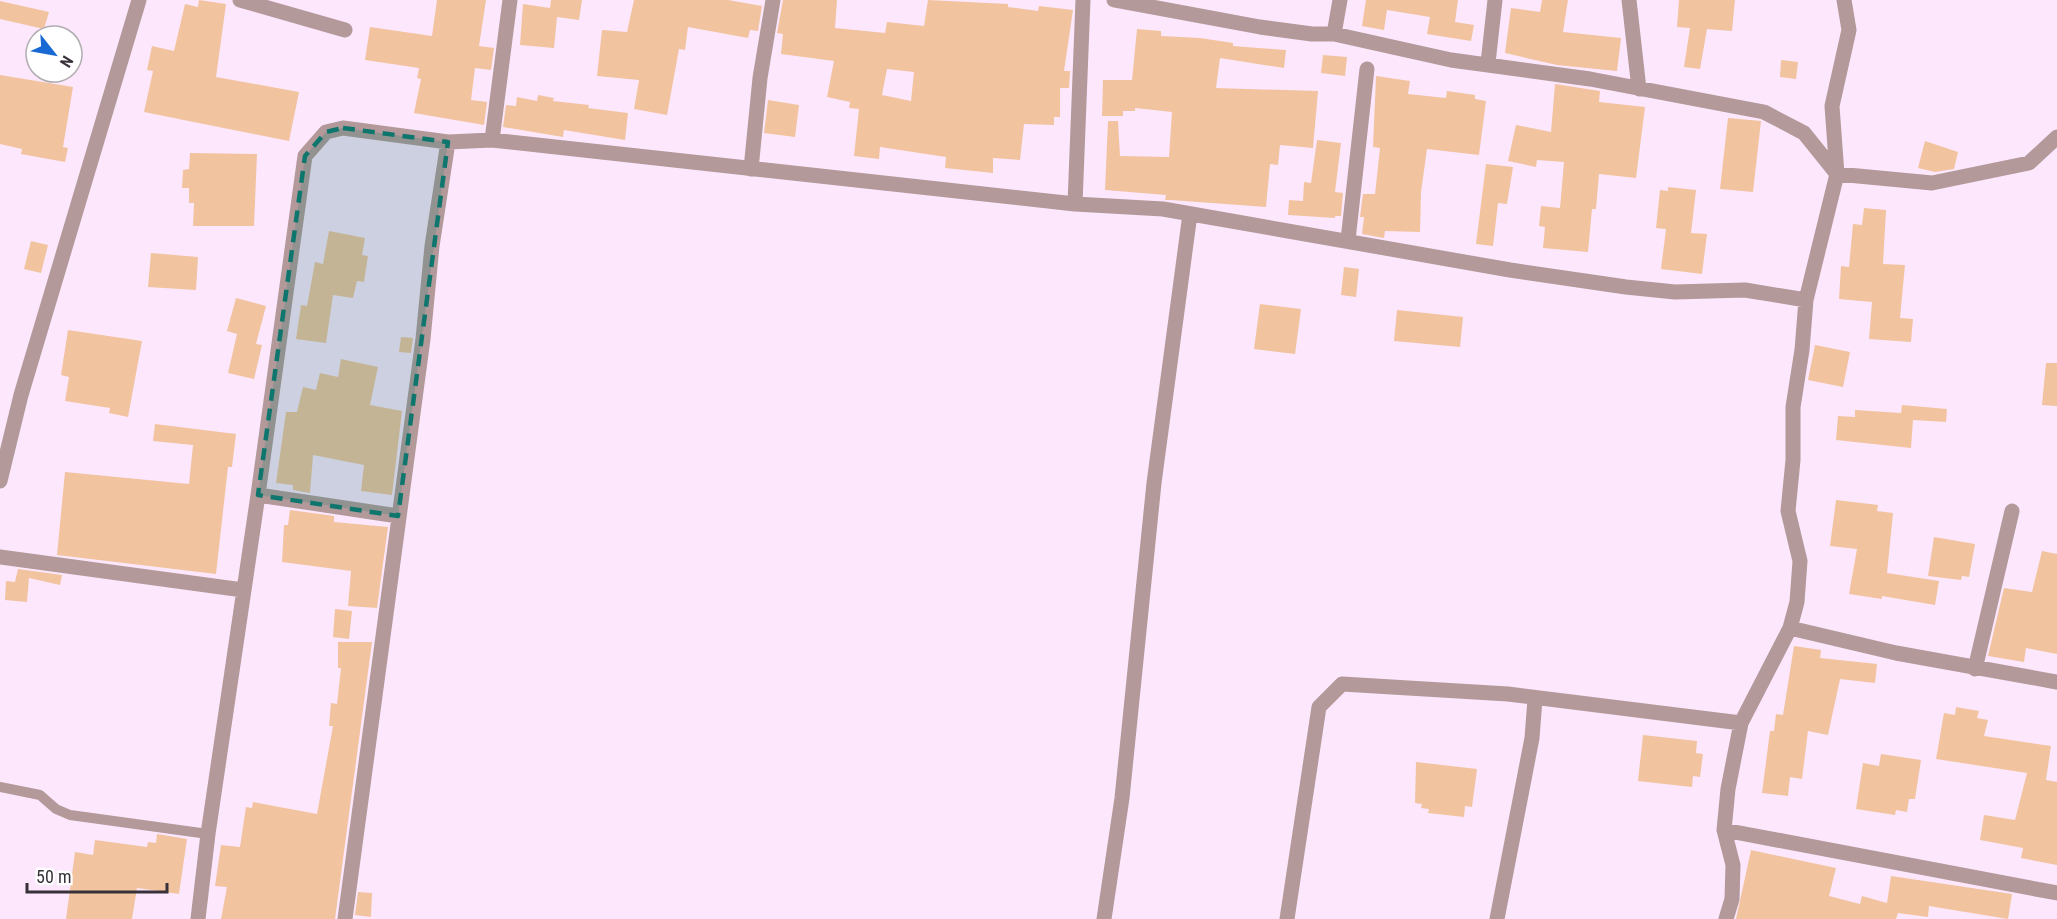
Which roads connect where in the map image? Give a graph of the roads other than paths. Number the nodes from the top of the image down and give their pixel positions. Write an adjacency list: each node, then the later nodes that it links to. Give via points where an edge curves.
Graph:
1 (139, 0): 26 (street, via 21,395)
2 (240, 0): 12 (street)
3 (510, 0): 18 (street)
4 (773, 0): 20 (street)
5 (1083, 0): 22 (street)
6 (1114, 0): 11 (street)
7 (1340, 0): 13 (street)
8 (1495, 0): 14 (street)
9 (1629, 0): 16 (street)
10 (1844, 0): 21 (street, via 1849,30 1832,106)
11 (1196, 7): 13 (street, via 1260,27)
12 (345, 30)
13 (1334, 34): 14 (street, via 1452,60)
14 (1488, 63): 16 (street)
15 (1367, 69): 24 (street)
16 (1639, 89): 21 (street, via 1764,112 1804,134)
17 (2057, 137): 21 (street, via 2029,164 1932,183)
18 (492, 140): 19 (street); 20 (street)
19 (448, 142): 27 (street, via 343,128 326,132 305,156); 29 (street)
20 (751, 169): 22 (street)
21 (1837, 174): 25 (street)
22 (1075, 204): 23 (street)
23 (1190, 214): 24 (street); 43 (street, via 1154,483 1122,798)
24 (1348, 240): 25 (street, via 1626,287 1675,292 1745,290)
25 (1806, 300): 32 (street, via 1792,407 1788,511 1800,561 1797,602)
26 (0, 481)
27 (258, 495): 29 (street); 31 (street)
28 (2012, 511): 33 (street)
29 (398, 516): 42 (street)
30 (0, 557): 31 (street)
31 (243, 590): 39 (street)
32 (1790, 628): 33 (street); 36 (street)
33 (1975, 669): 34 (street)
34 (2057, 682)
35 (1535, 699): 36 (street); 44 (street, via 1342,684 1319,707); 45 (street, via 1532,738)
36 (1741, 723): 38 (street)
37 (0, 787): 39 (lane, via 40,795 70,815)
38 (1724, 830): 40 (street); 46 (street, via 1733,865 1732,899)
39 (208, 834): 41 (street)
40 (2057, 892)
41 (198, 919)
42 (345, 919)
43 (1104, 919)
44 (1287, 919)
45 (1497, 919)
46 (1725, 919)

